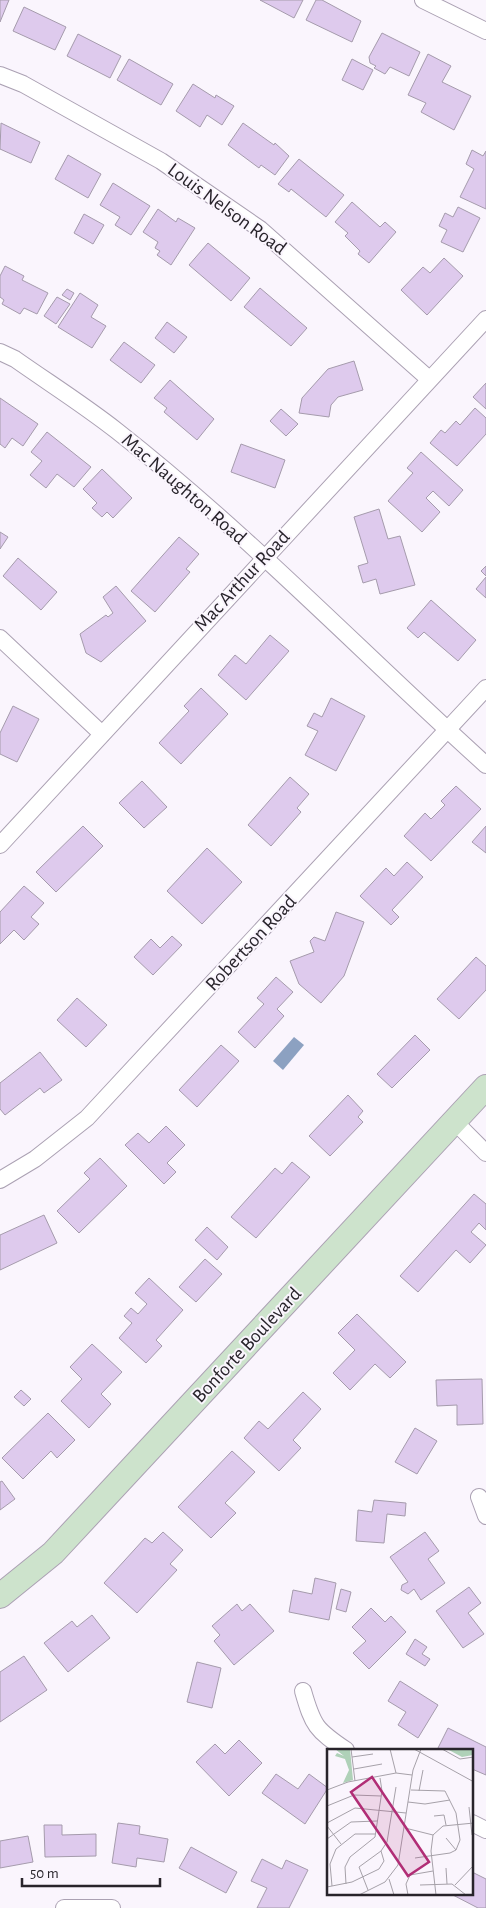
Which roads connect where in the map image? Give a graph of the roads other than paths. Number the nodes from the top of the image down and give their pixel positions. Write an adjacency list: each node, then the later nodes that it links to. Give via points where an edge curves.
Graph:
1 (423, 0): 2 (street)
2 (486, 32)
3 (0, 75): 6 (street, Louis Nelson Road, via 23,84 161,161 260,229)
4 (486, 319): 6 (street, Mac Arthur Road)
5 (0, 352): 7 (street, Mac Naughton Road, via 15,359 116,430)
6 (429, 379): 7 (street, Mac Arthur Road)
7 (264, 558): 10 (street, Mac Naughton Road); 11 (street, Mac Arthur Road)
8 (0, 638): 11 (street)
9 (486, 688): 10 (street, Robertson Road)
10 (447, 730): 12 (street, Mac Naughton Road); 17 (street, Robertson Road, via 87,1118 35,1159)
11 (102, 734): 13 (street, Mac Arthur Road)
12 (486, 765)
13 (0, 845)
14 (486, 1087): 15 (main road, Bonforte Boulevard)
15 (455, 1122): 16 (street); 20 (main road, Bonforte Boulevard, via 53,1553)
16 (486, 1154)
17 (0, 1180)
18 (479, 1497): 19 (street)
19 (486, 1516)
20 (0, 1596)
21 (302, 1691): 22 (street, via 312,1721)
22 (345, 1749)
23 (474, 1824): 24 (street)
24 (486, 1830)
25 (64, 1908): 26 (street)
26 (112, 1908)

